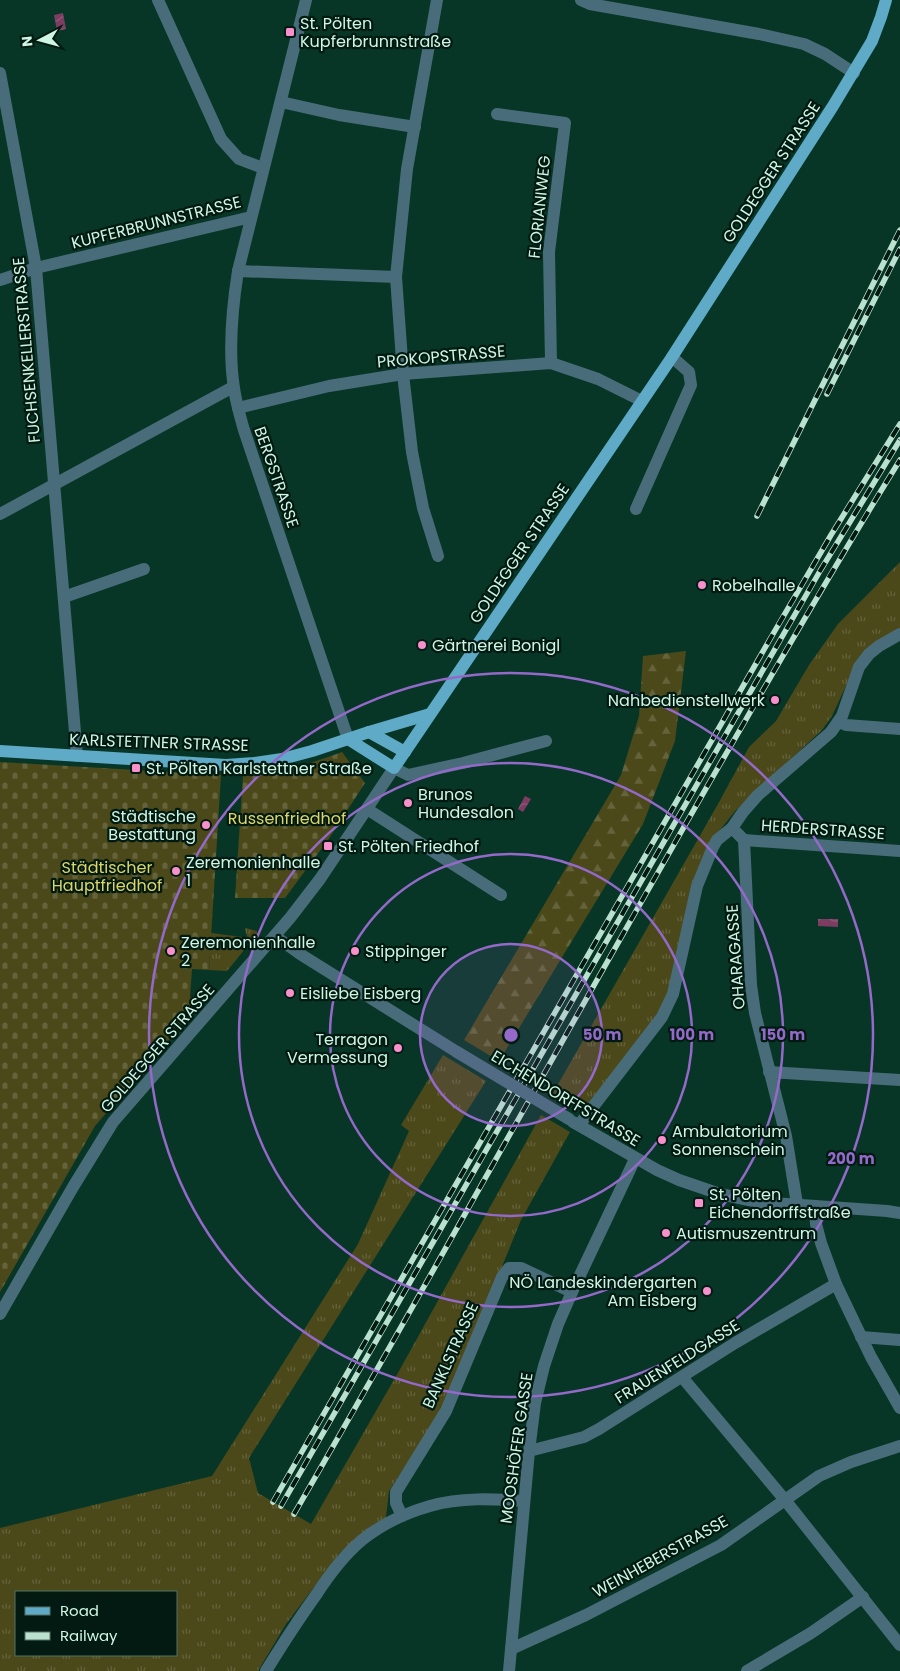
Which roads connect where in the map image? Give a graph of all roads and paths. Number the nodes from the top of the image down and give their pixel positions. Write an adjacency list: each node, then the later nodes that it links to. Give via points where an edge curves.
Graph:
1 (158, 0): 11 (street, via 221,139 239,159)
2 (306, 0): 8 (street, KUPFERBRUNNSTRASSE)
3 (437, 0): 10 (street)
4 (580, 0): 7 (street, via 804,44)
5 (886, 0): 7 (main road, GOLDEGGER STRASSE, via 872,41)
6 (0, 73): 13 (street, FUCHSENKELLERSTRASSE)
7 (854, 73): 17 (main road, GOLDEGGER STRASSE)
8 (282, 102): 10 (street); 11 (street, KUPFERBRUNNSTRASSE)
9 (497, 114): 18 (street, FLORIANIWEG, via 565,123 549,252)
10 (415, 127): 15 (street, via 402,206)
11 (263, 168): 12 (street, KUPFERBRUNNSTRASSE)
12 (251, 217): 13 (street, KUPFERBRUNNSTRASSE); 14 (street, BERGSTRASSE)
13 (36, 268): 16 (street, KUPFERBRUNNSTRASSE); 23 (street, FUCHSENKELLERSTRASSE)
14 (238, 271): 15 (street); 20 (street, BERGSTRASSE, via 231,339)
15 (396, 277): 19 (street)
16 (0, 280)
17 (672, 357): 21 (main road, GOLDEGGER STRASSE); 24 (street, via 689,372 691,385)
18 (551, 363): 19 (street, PROKOPSTRASSE); 21 (street, PROKOPSTRASSE, via 598,379)
19 (403, 374): 22 (street, PROKOPSTRASSE, via 328,386); 26 (street, via 412,452 423,508)
20 (233, 387): 22 (street, BERGSTRASSE); 23 (street)
21 (642, 402): 30 (main road, GOLDEGGER STRASSE)
22 (238, 408): 34 (street, BERGSTRASSE)
23 (54, 485): 25 (street); 28 (street, FUCHSENKELLERSTRASSE)
24 (636, 509)
25 (0, 514)
26 (438, 556)
27 (144, 569): 28 (street)
28 (64, 596): 38 (street, FUCHSENKELLERSTRASSE)
29 (900, 634): 31 (street, via 869,654 859,667)
30 (430, 714): 33 (main road, KARLSTETTNER STRASSE); 37 (main road, GOLDEGGER STRASSE)
31 (839, 722): 32 (street); 41 (street, via 758,795)
32 (900, 729)
33 (369, 732): 34 (main road, KARLSTETTNER STRASSE); 37 (main road)
34 (348, 739): 38 (main road, KARLSTETTNER STRASSE, via 282,759 226,765); 39 (main road)
35 (546, 741): 39 (street, via 408,775)
36 (0, 751): 38 (main road, KARLSTETTNER STRASSE)
37 (405, 752): 39 (main road, GOLDEGGER STRASSE)
38 (77, 756)
39 (394, 768): 40 (street, GOLDEGGER STRASSE)
40 (367, 810): 44 (street); 45 (street, GOLDEGGER STRASSE, via 320,879)
41 (732, 828): 42 (street); 48 (street, via 712,848 697,886 673,994 662,1017)
42 (744, 840): 43 (street, HERDERSTRASSE); 46 (street, OHARAGASSE, via 751,985)
43 (900, 851)
44 (501, 895)
45 (275, 936): 48 (street, EICHENDORFFSTRASSE, bridge); 55 (street, GOLDEGGER STRASSE, via 113,1122)
46 (769, 1072): 47 (street); 50 (street, OHARAGASSE, via 786,1136)
47 (900, 1080)
48 (574, 1122): 49 (street, EICHENDORFFSTRASSE)
49 (635, 1159): 50 (street, EICHENDORFFSTRASSE, via 679,1180 720,1194 759,1202); 54 (street, MOOSHÖFER GASSE)
50 (797, 1204): 51 (street, EICHENDORFFSTRASSE)
51 (815, 1206): 52 (street, EICHENDORFFSTRASSE); 53 (street, via 821,1243)
52 (900, 1213)
53 (836, 1284): 56 (street); 58 (street, FRAUENFELDGASSE)
54 (572, 1292): 61 (street, MOOSHÖFER GASSE, via 544,1366); 64 (street, BANKLSTRASSE, via 521,1268 509,1268 502,1277 446,1411 396,1492 396,1503)
55 (0, 1314)
56 (861, 1337): 57 (street); 59 (street)
57 (900, 1340)
58 (682, 1377): 61 (street, FRAUENFELDGASSE, via 599,1430); 62 (street)
59 (900, 1408)
60 (900, 1446): 62 (street, WEINHEBERSTRASSE, via 834,1468)
61 (529, 1451): 63 (street, MOOSHÖFER GASSE)
62 (785, 1500): 65 (street); 67 (street, WEINHEBERSTRASSE, via 721,1544 586,1615)
63 (524, 1501): 64 (street, via 457,1501); 67 (street, MOOSHÖFER GASSE)
64 (402, 1516): 68 (street, via 362,1540 344,1558 290,1630)
65 (863, 1597): 66 (street); 70 (street, via 812,1633)
66 (900, 1644)
67 (511, 1649): 69 (street, MOOSHÖFER GASSE)
68 (266, 1671)
69 (509, 1671)
70 (747, 1671)

